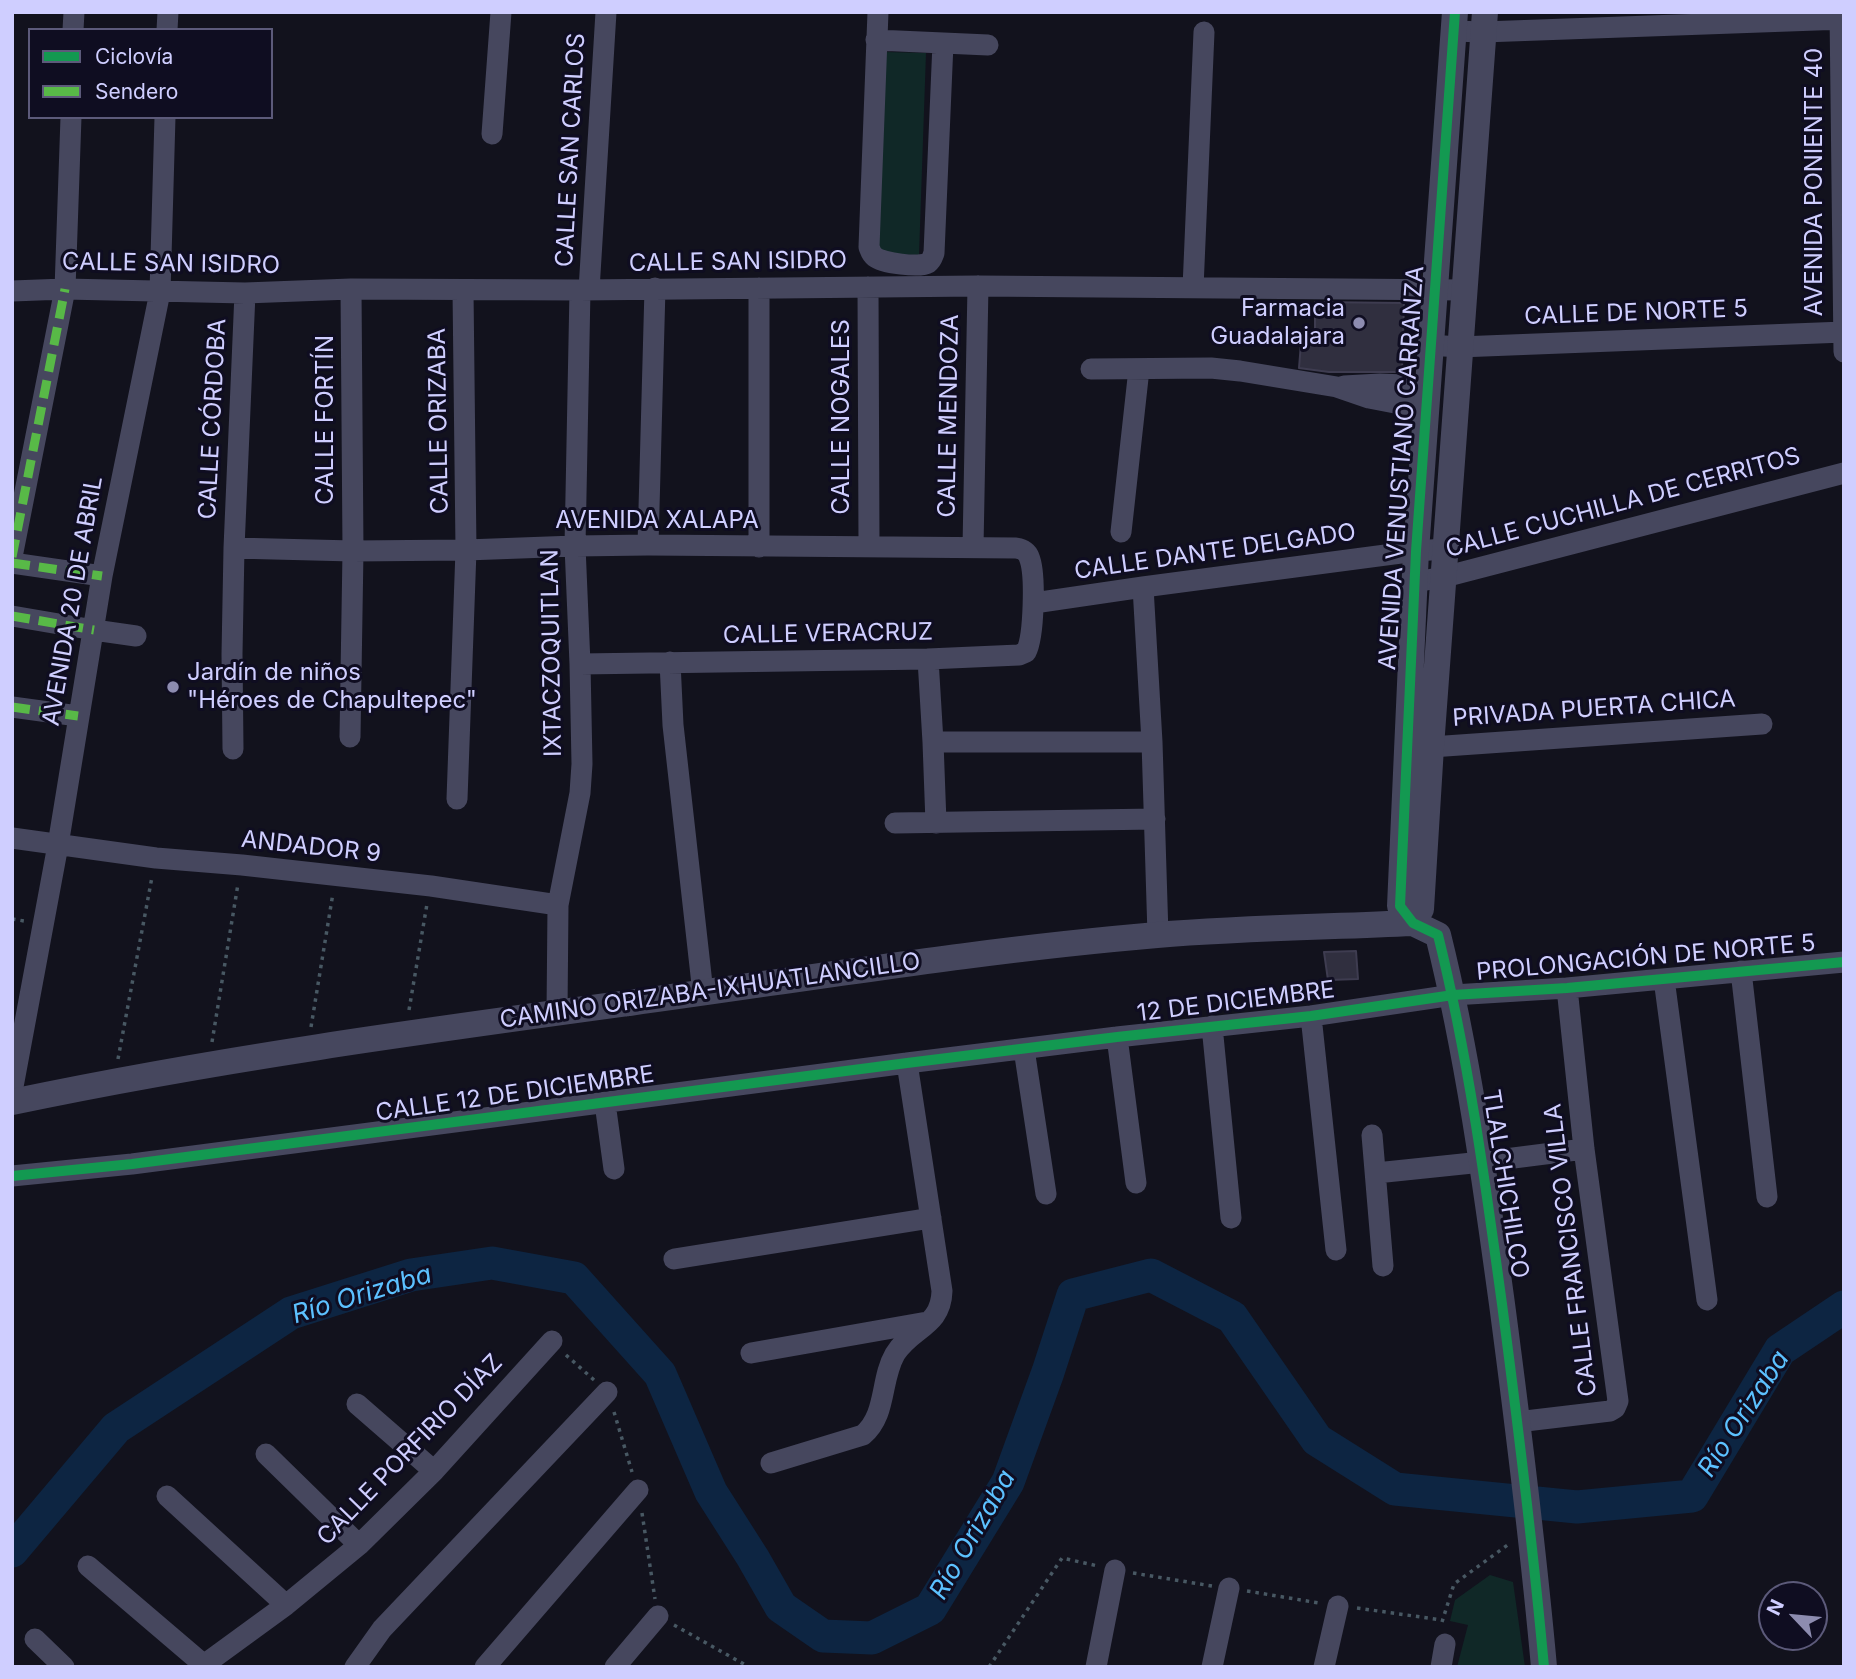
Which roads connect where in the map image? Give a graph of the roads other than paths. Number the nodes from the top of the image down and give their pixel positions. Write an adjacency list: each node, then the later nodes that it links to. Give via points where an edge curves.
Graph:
1 (501, 12): 14 (street)
2 (606, 12): 24 (street, CALLE SAN CARLOS)
3 (878, 12): 9 (street)
4 (1842, 17): 5 (street); 29 (street, AVENIDA PONIENTE 40)
5 (1665, 19): 7 (street)
6 (1454, 22): 7 (street); 25 (street, AVENIDA VENUSTIANO CARRANZA)
7 (1484, 22): 26 (street, AVENIDA VENUSTIANO CARRANZA)
8 (1204, 32): 19 (street)
9 (876, 40): 10 (street); 10 (street, via 869,247 882,261 921,265 932,259 935,247)
10 (943, 43): 11 (street)
11 (988, 45)
12 (71, 119): 20 (street)
13 (165, 119): 27 (street, AVENIDA 20 DE ABRIL)
14 (492, 134)
15 (978, 286): 16 (street, CALLE SAN ISIDRO); 19 (street, CALLE SAN ISIDRO); 41 (street, CALLE MENDOZA)
16 (868, 287): 18 (street, CALLE SAN ISIDRO); 40 (street, CALLE NOGALES)
17 (654, 288): 18 (street, CALLE SAN ISIDRO); 24 (street, CALLE SAN ISIDRO); 37 (street)
18 (759, 288): 39 (street)
19 (1192, 288): 25 (street, CALLE SAN ISIDRO)
20 (65, 289): 22 (street, CALLE SAN ISIDRO); 27 (street, CALLE SAN ISIDRO); 47 (street)
21 (351, 289): 23 (street, CALLE SAN ISIDRO); 28 (street, CALLE SAN ISIDRO); 45 (street, CALLE FORTÍN)
22 (12, 290)
23 (463, 290): 24 (street, CALLE SAN ISIDRO); 44 (street, CALLE ORIZABA)
24 (585, 290): 38 (street, IXTACZOQUITLAN)
25 (1434, 290): 26 (street, CALLE SAN ISIDRO); 30 (street, AVENIDA VENUSTIANO CARRANZA)
26 (1464, 290): 31 (street, AVENIDA VENUSTIANO CARRANZA)
27 (160, 292): 28 (street, CALLE SAN ISIDRO); 49 (street, AVENIDA 20 DE ABRIL)
28 (245, 293): 42 (street, CALLE CÓRDOBA)
29 (1843, 338): 31 (street, CALLE DE NORTE 5)
30 (1430, 345): 31 (street, CALLE DE NORTE 5); 34 (street, AVENIDA VENUSTIANO CARRANZA)
31 (1459, 347): 43 (street, AVENIDA VENUSTIANO CARRANZA)
32 (1091, 369): 33 (street)
33 (1139, 369): 34 (street, via 1240,370 1337,387 1380,383); 36 (street)
34 (1428, 397): 46 (street, AVENIDA VENUSTIANO CARRANZA)
35 (1844, 473): 50 (street, CALLE CUCHILLA DE CERRITOS)
36 (1121, 532)
37 (649, 545): 38 (street, AVENIDA XALAPA); 39 (street, AVENIDA XALAPA)
38 (575, 546): 44 (street, AVENIDA XALAPA); 59 (street, IXTACZOQUITLAN)
39 (759, 547): 40 (street, AVENIDA XALAPA)
40 (869, 547): 41 (street, AVENIDA XALAPA)
41 (973, 547): 53 (street, AVENIDA XALAPA, via 1026,552)
42 (234, 548): 45 (street, AVENIDA XALAPA); 67 (street, CALLE CÓRDOBA)
43 (1445, 548): 46 (street, CALLE DANTE DELGADO); 50 (street, AVENIDA VENUSTIANO CARRANZA)
44 (466, 550): 45 (street, AVENIDA XALAPA); 68 (street, CALLE ORIZABA)
45 (353, 551): 63 (street, CALLE FORTÍN)
46 (1416, 551): 51 (street, AVENIDA VENUSTIANO CARRANZA); 52 (street, CALLE DANTE DELGADO)
47 (12, 557)
48 (12, 563): 49 (street)
49 (102, 576): 55 (street, AVENIDA 20 DE ABRIL)
50 (1444, 577): 51 (street, CALLE CUCHILLA DE CERRITOS); 66 (street, AVENIDA VENUSTIANO CARRANZA)
51 (1415, 582): 75 (street, AVENIDA VENUSTIANO CARRANZA, via 1400,906)
52 (1143, 587): 53 (street, CALLE DANTE DELGADO); 65 (street)
53 (1034, 604): 57 (street, CALLE VERACRUZ, via 1025,654)
54 (12, 616): 55 (street)
55 (94, 630): 56 (street); 61 (street, AVENIDA 20 DE ABRIL)
56 (136, 636)
57 (928, 659): 58 (street, CALLE VERACRUZ); 64 (street)
58 (670, 662): 59 (street, CALLE VERACRUZ); 81 (street)
59 (580, 664): 74 (street, IXTACZOQUITLAN, via 580,793)
60 (12, 707): 61 (street)
61 (78, 716): 73 (street, AVENIDA 20 DE ABRIL)
62 (1762, 724): 66 (street, PRIVADA PUERTA CHICA)
63 (350, 737)
64 (933, 742): 65 (street); 71 (street)
65 (1152, 743): 69 (street)
66 (1431, 747): 75 (street, AVENIDA VENUSTIANO CARRANZA, via 1421,909)
67 (233, 749)
68 (457, 799)
69 (1155, 819): 71 (street); 76 (street)
70 (895, 823): 71 (street)
71 (936, 823)
72 (12, 838): 73 (street, ANDADOR 9)
73 (58, 845): 74 (street, ANDADOR 9, via 430,886); 89 (street, AVENIDA 20 DE ABRIL)
74 (558, 905): 83 (street, IXTACZOQUITLAN)
75 (1413, 923): 76 (street, CAMINO ORIZABA-IXHUATLANCILLO); 82 (street, TLALCHICHILCO, via 1437,935)
76 (1158, 935): 81 (street, CAMINO ORIZABA-IXHUATLANCILLO, via 925,960)
77 (1844, 962): 78 (street, PROLONGACIÓN DE NORTE 5)
78 (1741, 971): 79 (street, PROLONGACIÓN DE NORTE 5); 100 (street)
79 (1664, 979): 80 (street, PROLONGACIÓN DE NORTE 5); 106 (street)
80 (1567, 988): 82 (street, PROLONGACIÓN DE NORTE 5); 93 (street, CALLE FRANCISCO VILLA)
81 (704, 993): 83 (street, CAMINO ORIZABA-IXHUATLANCILLO)
82 (1453, 995): 84 (street, 12 DE DICIEMBRE); 94 (street, TLALCHICHILCO)
83 (557, 1013): 90 (street, CAMINO ORIZABA-IXHUATLANCILLO, via 114,1080)
84 (1311, 1016): 85 (street, 12 DE DICIEMBRE); 103 (street)
85 (1212, 1026): 86 (street, 12 DE DICIEMBRE); 102 (street)
86 (1117, 1037): 87 (street, 12 DE DICIEMBRE); 98 (street)
87 (1024, 1049): 88 (street, CALLE 12 DE DICIEMBRE); 99 (street)
88 (907, 1063): 91 (street, CALLE 12 DE DICIEMBRE); 101 (street)
89 (12, 1092)
90 (12, 1102)
91 (605, 1103): 95 (street); 97 (street, CALLE 12 DE DICIEMBRE)
92 (1372, 1135): 96 (street)
93 (1584, 1149): 94 (street); 112 (street, CALLE FRANCISCO VILLA, via 1618,1401 1610,1411)
94 (1482, 1162): 96 (street); 112 (street, TLALCHICHILCO)
95 (614, 1169)
96 (1376, 1173): 105 (street)
97 (12, 1176)
98 (1136, 1183)
99 (1046, 1195)
100 (1767, 1197)
101 (931, 1218): 104 (street); 107 (street, via 942,1303)
102 (1231, 1218)
103 (1336, 1250)
104 (674, 1259)
105 (1383, 1266)
106 (1707, 1300)
107 (929, 1322): 109 (street); 114 (street, via 895,1355 872,1428 863,1435)
108 (552, 1341): 115 (street, CALLE PORFIRIO DÍAZ)
109 (751, 1353)
110 (607, 1392): 129 (street, via 382,1629)
111 (357, 1404): 115 (street)
112 (1517, 1422): 136 (street, TLALCHICHILCO)
113 (266, 1454): 118 (street)
114 (771, 1464)
115 (434, 1471): 118 (street, CALLE PORFIRIO DÍAZ)
116 (638, 1490): 130 (street)
117 (167, 1496): 122 (street)
118 (359, 1545): 122 (street, CALLE PORFIRIO DÍAZ)
119 (89, 1566): 127 (street)
120 (1115, 1570): 132 (street)
121 (1229, 1588): 133 (street)
122 (286, 1605): 127 (street, CALLE PORFIRIO DÍAZ)
123 (1338, 1606): 134 (street)
124 (658, 1616): 131 (street)
125 (35, 1639): 128 (street)
126 (1446, 1644): 135 (street)
127 (202, 1666)
128 (64, 1667)
129 (355, 1667)
130 (485, 1667)
131 (615, 1667)
132 (1096, 1667)
133 (1212, 1667)
134 (1324, 1667)
135 (1441, 1667)
136 (1544, 1667)

